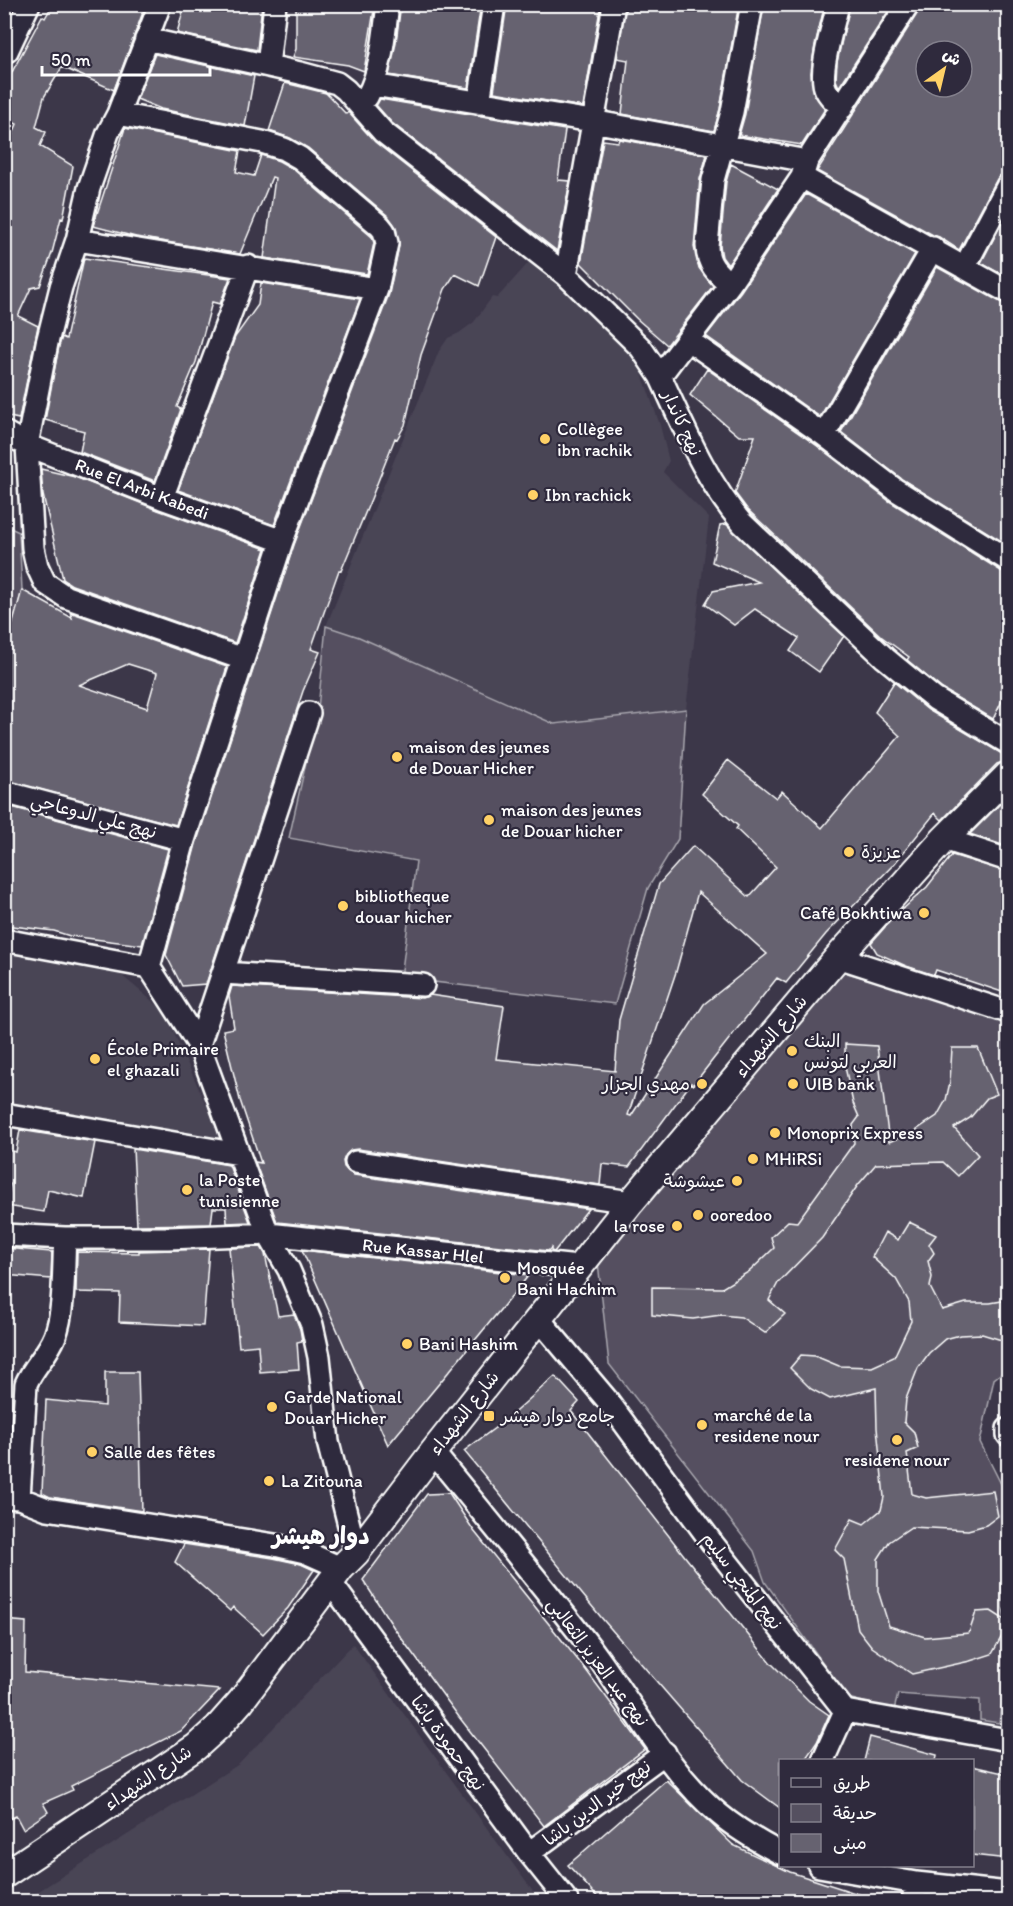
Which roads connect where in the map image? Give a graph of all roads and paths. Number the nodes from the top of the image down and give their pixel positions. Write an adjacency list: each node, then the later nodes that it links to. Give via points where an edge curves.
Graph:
1 (29, 4): 11 (street)
2 (160, 4): 10 (street)
3 (275, 4): 12 (street)
4 (388, 4): 13 (street)
5 (494, 4): 14 (street)
6 (614, 4): 18 (street)
7 (752, 4): 19 (street)
8 (838, 4): 16 (street, via 824,83 831,98)
9 (908, 4): 16 (street, نهج كاندار)
10 (146, 39): 12 (street); 17 (street)
11 (5, 52)
12 (268, 66): 15 (street, via 337,83)
13 (374, 85): 14 (street); 15 (street)
14 (479, 103): 18 (street)
15 (361, 108): 26 (street, via 383,132)
16 (842, 108): 20 (street, نهج كاندار)
17 (118, 114): 22 (street, via 98,160); 28 (street, via 262,142 300,158 384,231 387,243)
18 (592, 121): 19 (street); 26 (street)
19 (724, 146): 20 (street); 27 (street, via 713,180 707,254 712,266)
20 (805, 169): 23 (street); 27 (street, نهج كاندار)
21 (1008, 185): 25 (street)
22 (77, 240): 24 (street); 34 (street, via 47,344)
23 (933, 248): 25 (street); 33 (street)
24 (248, 266): 28 (street); 35 (street)
25 (964, 268): 29 (street)
26 (566, 275): 31 (street, via 641,348)
27 (730, 284): 30 (street, نهج كاندار)
28 (377, 289): 36 (street)
29 (1008, 292)
30 (688, 340): 31 (street, نهج كاندار); 33 (street)
31 (660, 376): 40 (street, نهج كاندار, via 702,466 722,501 742,523 885,658 935,699)
32 (4, 432): 34 (street, Rue El Arbi Kabedi)
33 (824, 435): 37 (street, via 896,490)
34 (27, 445): 35 (street, Rue El Arbi Kabedi); 38 (street, via 33,548 45,583 66,597)
35 (162, 498): 36 (street, Rue El Arbi Kabedi)
36 (282, 542): 38 (street)
37 (1008, 560)
38 (243, 659): 44 (street)
39 (309, 713): 49 (street)
40 (1008, 743)
41 (1008, 775): 43 (street, شارع الشهداء)
42 (4, 792): 44 (street, نهج علي الدوعاجي)
43 (944, 839): 45 (street); 47 (street, شارع الشهداء)
44 (184, 840): 48 (street)
45 (1008, 860)
46 (4, 940): 48 (street)
47 (838, 957): 51 (street); 56 (street, شارع الشهداء)
48 (149, 967): 52 (street)
49 (223, 973): 50 (street); 52 (street)
50 (423, 985)
51 (1008, 1012)
52 (199, 1045): 54 (street)
53 (4, 1114): 54 (street)
54 (239, 1154): 57 (street)
55 (356, 1162): 56 (street)
56 (631, 1202): 60 (street, شارع الشهداء)
57 (268, 1234): 59 (street, Rue Kassar Hlel); 60 (street, Rue Kassar Hlel); 66 (street, via 289,1270 312,1325)
58 (4, 1235): 59 (street, Rue Kassar Hlel)
59 (65, 1238): 65 (street, via 59,1321 54,1338 26,1384)
60 (578, 1268): 61 (street, شارع الشهداء)
61 (538, 1318): 64 (street, شارع الشهداء); 67 (street, نهج المنجي سليم, via 608,1401 713,1544)
62 (1008, 1429): 63 (street)
63 (1008, 1434)
64 (433, 1452): 66 (street, شارع الشهداء); 69 (street, نهج عبد العزيز الثعالبي, via 592,1650)
65 (12, 1498): 66 (street, via 47,1509 275,1545)
66 (343, 1568): 72 (street, نهج حمودة باشا); 74 (street, شارع الشهداء, via 241,1701 196,1747)
67 (844, 1711): 68 (street); 70 (street)
68 (1008, 1740)
69 (665, 1753): 71 (street, نهج عبد العزيز الثعالبي, via 718,1813 748,1836); 72 (street, نهج خير الدين باشا)
70 (824, 1759)
71 (779, 1852)
72 (529, 1853): 77 (street, نهج حمودة باشا)
73 (823, 1867): 75 (street)
74 (4, 1875)
75 (914, 1892): 76 (street)
76 (1008, 1893)
77 (568, 1902)

